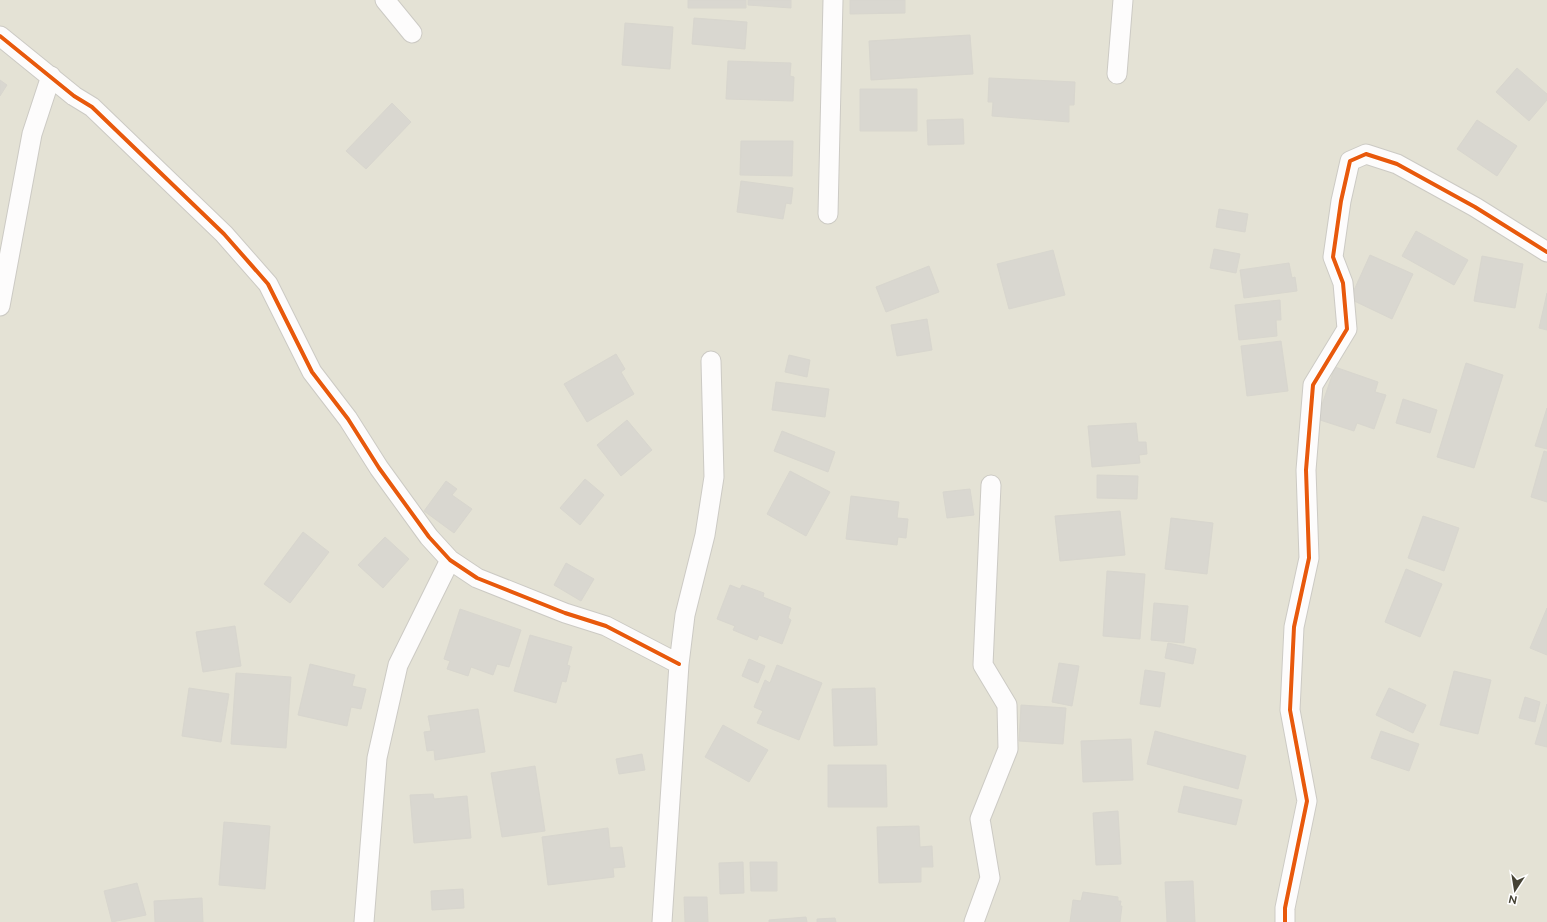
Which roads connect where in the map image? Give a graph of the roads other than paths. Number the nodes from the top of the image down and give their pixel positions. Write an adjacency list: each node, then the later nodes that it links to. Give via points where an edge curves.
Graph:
1 (385, 0): 4 (street)
2 (833, 0): 8 (street)
3 (1123, 0): 6 (street)
4 (412, 33)
5 (0, 36): 7 (street)
6 (1118, 74)
7 (51, 76): 10 (street, via 32,134); 13 (street, via 74,96 92,107 224,234 268,284 312,372 348,419 379,468 429,537)
8 (828, 214)
9 (1547, 252): 18 (street, via 1475,207 1397,164 1366,154 1350,161 1340,201 1333,257 1343,283 1347,328 1313,385 1306,470 1310,558 1294,627 1290,710 1307,801 1285,908)
10 (0, 306)
11 (711, 361): 14 (street, via 714,477 705,535 685,615)
12 (991, 485): 17 (street, via 983,664 1006,705 1008,749 980,819 990,878)
13 (450, 560): 14 (street, via 477,578 606,626); 15 (street, via 398,665 377,758)
14 (679, 664): 16 (street)
15 (364, 922)
16 (662, 922)
17 (974, 922)
18 (1285, 922)

